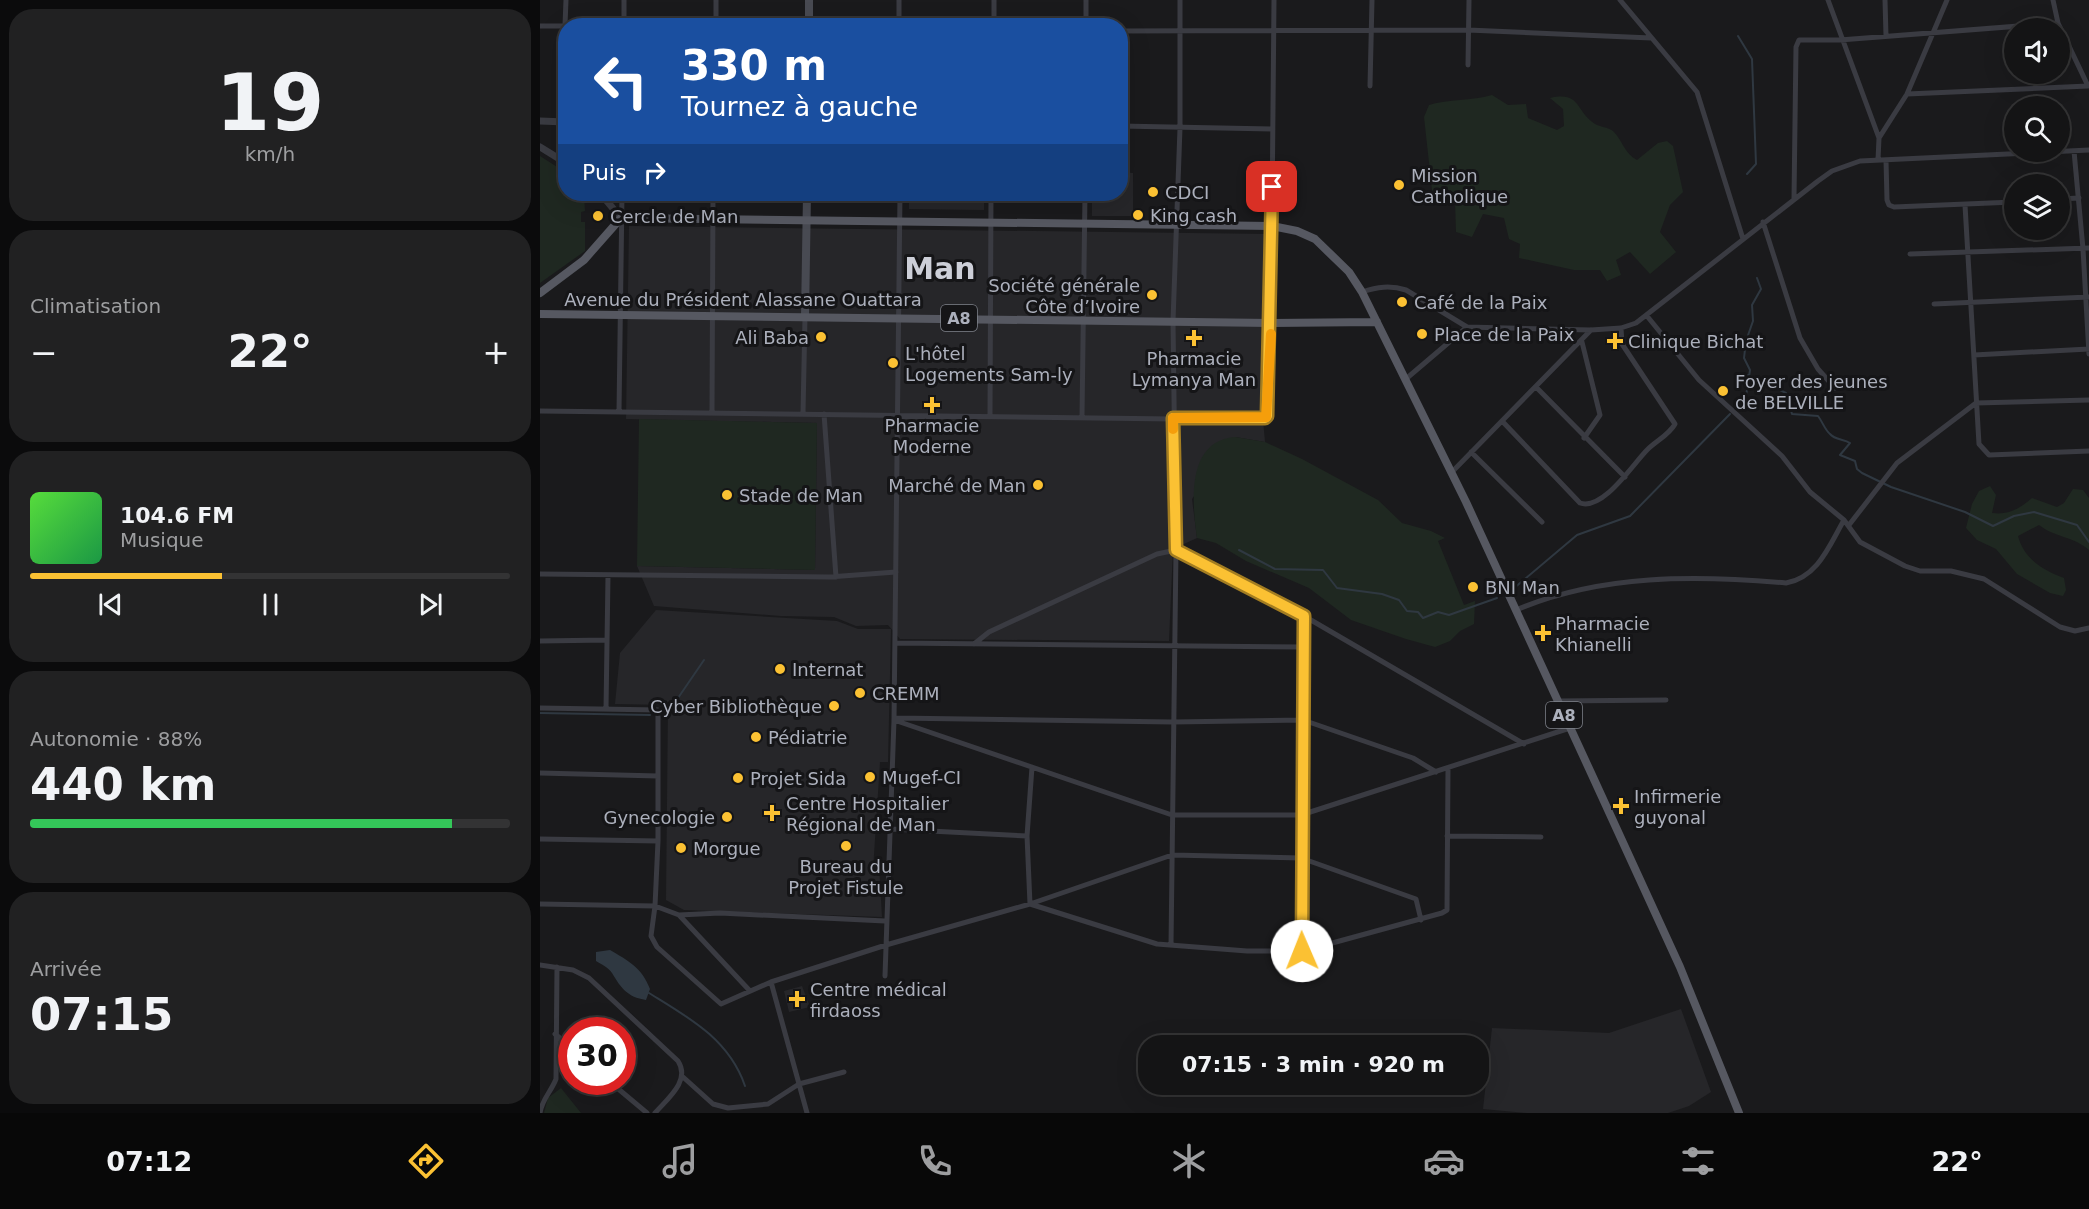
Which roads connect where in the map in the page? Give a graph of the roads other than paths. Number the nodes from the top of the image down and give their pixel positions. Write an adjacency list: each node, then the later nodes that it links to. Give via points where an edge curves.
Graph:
1 (566, 0): 17 (street)
2 (624, 0): 18 (street)
3 (716, 0): 19 (street)
4 (809, 0): 20 (main road)
5 (899, 0): 21 (street)
6 (994, 0): 22 (street)
7 (1086, 0): 23 (street)
8 (1180, 0): 31 (street)
9 (1274, 0): 32 (street)
10 (1372, 0): 28 (street)
11 (1469, 0): 29 (street)
12 (1620, 0): 35 (street)
13 (1828, 0): 36 (street)
14 (1886, 0): 34 (street)
15 (1947, 0): 33 (street)
16 (2053, 0): 24 (street)
17 (565, 18)
18 (624, 18)
19 (716, 18)
20 (809, 18)
21 (899, 18)
22 (994, 18)
23 (1086, 18)
24 (2057, 18)
25 (558, 25): 26 (street)
26 (540, 26)
27 (2004, 27): 33 (street)
28 (1371, 29): 29 (street); 32 (street); 39 (street)
29 (1468, 30): 35 (street); 38 (street)
30 (1128, 31): 31 (street)
31 (1180, 31): 32 (street); 45 (street)
32 (1274, 31): 46 (street)
33 (1934, 33): 34 (street); 41 (street)
34 (1886, 36): 36 (street)
35 (1652, 38): 75 (street, via 1697,92)
36 (1840, 40): 47 (street); 54 (street, via 1799,40 1796,47)
37 (2070, 48): 40 (street)
38 (1468, 65)
39 (1370, 86)
40 (2089, 87): 41 (street)
41 (1907, 94): 47 (street)
42 (540, 121): 43 (street)
43 (558, 122)
44 (1128, 126): 45 (street)
45 (1180, 128): 46 (street); 73 (street)
46 (1273, 129): 74 (street)
47 (1879, 138): 52 (street)
48 (540, 147): 51 (street)
49 (2089, 150): 50 (street)
50 (2074, 151): 53 (street); 56 (street)
51 (558, 158)
52 (1878, 160): 53 (street); 54 (street, via 1847,164)
53 (1886, 160): 65 (street, via 1888,205)
54 (1794, 198): 70 (street)
55 (2070, 198): 56 (street)
56 (2079, 198): 76 (street)
57 (607, 201): 66 (street)
58 (622, 201): 66 (street)
59 (713, 201): 67 (street)
60 (807, 201): 68 (main road)
61 (900, 201): 69 (street)
62 (991, 201): 71 (street)
63 (1085, 201): 72 (street)
64 (2004, 203): 65 (street)
65 (1965, 205): 78 (street)
66 (621, 218): 67 (main road, A8); 80 (main road, via 584,260); 86 (street)
67 (712, 219): 68 (main road, A8); 87 (street)
68 (806, 220): 69 (main road, A8); 88 (main road)
69 (900, 221): 71 (main road, A8); 89 (street)
70 (1763, 222): 75 (street); 104 (street, via 1800,338)
71 (991, 223): 72 (main road, A8); 90 (street)
72 (1085, 224): 73 (main road, A8); 91 (street)
73 (1175, 225): 74 (main road, A8); 92 (street)
74 (1272, 226): 79 (main road, A8, via 1315,239 1349,272); 94 (street)
75 (1743, 239): 85 (street)
76 (2086, 248): 78 (street); 81 (street)
77 (1910, 254): 78 (street)
78 (1968, 254): 83 (street)
79 (1362, 292): 93 (main road, A8); 95 (street, via 1374,287 1406,290)
80 (540, 293)
81 (2087, 297): 83 (street); 99 (street)
82 (1934, 304): 83 (street)
83 (1970, 304): 101 (street)
84 (540, 314): 86 (main road, Avenue du Président Alassane Ouattara / A8)
85 (1647, 316): 96 (street); 122 (street, via 1699,380 1782,456 1818,500)
86 (620, 317): 87 (main road, Avenue du Président Alassane Ouattara / A8); 108 (street)
87 (714, 317): 88 (main road, Avenue du Président Alassane Ouattara / A8); 109 (street)
88 (805, 317): 89 (main road, Avenue du Président Alassane Ouattara / A8); 110 (street)
89 (899, 317): 90 (main road, Avenue du Président Alassane Ouattara / A8); 112 (street)
90 (989, 318): 91 (main road, Avenue du Président Alassane Ouattara / A8); 113 (street)
91 (1084, 319): 92 (main road, Avenue du Président Alassane Ouattara / A8); 114 (street)
92 (1173, 321): 94 (main road, Avenue du Président Alassane Ouattara / A8); 115 (street)
93 (1377, 322): 94 (main road, Avenue du Président Alassane Ouattara / A8); 102 (main road, A8)
94 (1271, 323): 115 (street, via 1266,417)
95 (1467, 327): 97 (street); 102 (street)
96 (1621, 328): 97 (street); 121 (street, via 1622,344 1675,424 1647,449)
97 (1591, 330): 98 (street)
98 (1582, 342): 103 (street); 117 (street, via 1600,415)
99 (2089, 349): 100 (street); 101 (street)
100 (2089, 354)
101 (1974, 355): 106 (street)
102 (1407, 378): 120 (main road, A8)
103 (1536, 387): 116 (street); 117 (street)
104 (1834, 388)
105 (2089, 400): 106 (street)
106 (1976, 403): 118 (street, via 1979,444 1989,455); 124 (street, via 1908,454)
107 (540, 411): 108 (street)
108 (619, 411): 109 (street)
109 (711, 412): 110 (street)
110 (803, 413): 111 (street)
111 (824, 414): 112 (street); 129 (street)
112 (898, 414): 113 (street); 126 (street)
113 (990, 415): 114 (street)
114 (1082, 416): 115 (street)
115 (1173, 418): 125 (street)
116 (1502, 421): 119 (street); 121 (street, via 1580,504 1591,503)
117 (1584, 438): 121 (street)
118 (2089, 451)
119 (1471, 452): 120 (street); 123 (street)
120 (1451, 472): 130 (main road, A8)
121 (1625, 477)
122 (1844, 520): 124 (street); 130 (street, via 1808,577 1798,581 1715,577 1650,580 1567,592)
123 (1542, 522)
124 (1849, 525): 132 (street, via 1860,542 1905,566 1984,579 2060,627 2075,631)
125 (1176, 550): 131 (street); 136 (street, via 1156,554 989,632); 137 (street)
126 (896, 572): 129 (street); 135 (street)
127 (540, 574): 128 (street)
128 (608, 576): 129 (street); 133 (street)
129 (836, 577)
130 (1516, 610): 140 (main road, A8)
131 (1304, 616): 138 (street); 147 (street)
132 (2089, 628)
133 (607, 640): 134 (street); 142 (street)
134 (540, 641)
135 (896, 643): 136 (street); 143 (street)
136 (974, 644): 137 (street)
137 (1175, 646): 138 (street); 145 (street)
138 (1303, 647): 144 (street)
139 (1666, 700): 140 (street)
140 (1557, 701): 146 (main road, A8)
141 (540, 708): 142 (street)
142 (606, 709): 152 (street, via 658,710)
143 (894, 719): 145 (street); 148 (street); 155 (street)
144 (1303, 720): 145 (street); 150 (street, via 1413,758); 154 (street)
145 (1173, 722): 153 (street)
146 (1570, 728): 147 (street); 187 (main road, A8, via 1680,967)
147 (1524, 744): 149 (street)
148 (1032, 767): 153 (street); 156 (street)
149 (1448, 769): 150 (street); 157 (street)
150 (1436, 772): 154 (street)
151 (540, 773): 152 (street)
152 (658, 776): 160 (street)
153 (1172, 815): 154 (street); 161 (street)
154 (1301, 815): 162 (street)
155 (891, 830): 156 (street); 168 (street)
156 (1027, 836): 164 (street)
157 (1447, 836): 158 (street); 167 (street, via 1449,904 1442,913)
158 (1542, 837)
159 (540, 839): 160 (street)
160 (658, 841): 165 (street)
161 (1172, 855): 162 (street); 164 (street); 170 (street)
162 (1301, 858): 167 (street, via 1416,899); 171 (street)
163 (540, 904): 165 (street)
164 (1030, 904): 169 (street); 170 (street)
165 (656, 906): 166 (street); 176 (street, via 653,942 716,1002 728,1002)
166 (680, 915): 168 (street, via 720,913); 176 (street)
167 (1421, 920): 171 (street)
168 (885, 921): 169 (street)
169 (886, 945): 174 (street); 175 (street)
170 (1171, 945): 171 (street)
171 (1302, 951)
172 (540, 965): 173 (street)
173 (557, 967): 177 (street); 180 (street, via 589,978 678,1061)
174 (885, 976)
175 (771, 982): 176 (street); 181 (street)
176 (750, 991)
177 (555, 1034): 178 (street); 183 (street, via 556,1079)
178 (558, 1036)
179 (844, 1072): 181 (street)
180 (683, 1077): 181 (street, via 713,1104 728,1108 768,1104); 185 (street)
181 (800, 1084): 186 (street)
182 (626, 1095): 184 (street)
183 (540, 1113)
184 (647, 1113)
185 (655, 1113)
186 (807, 1113)
187 (1739, 1113)

